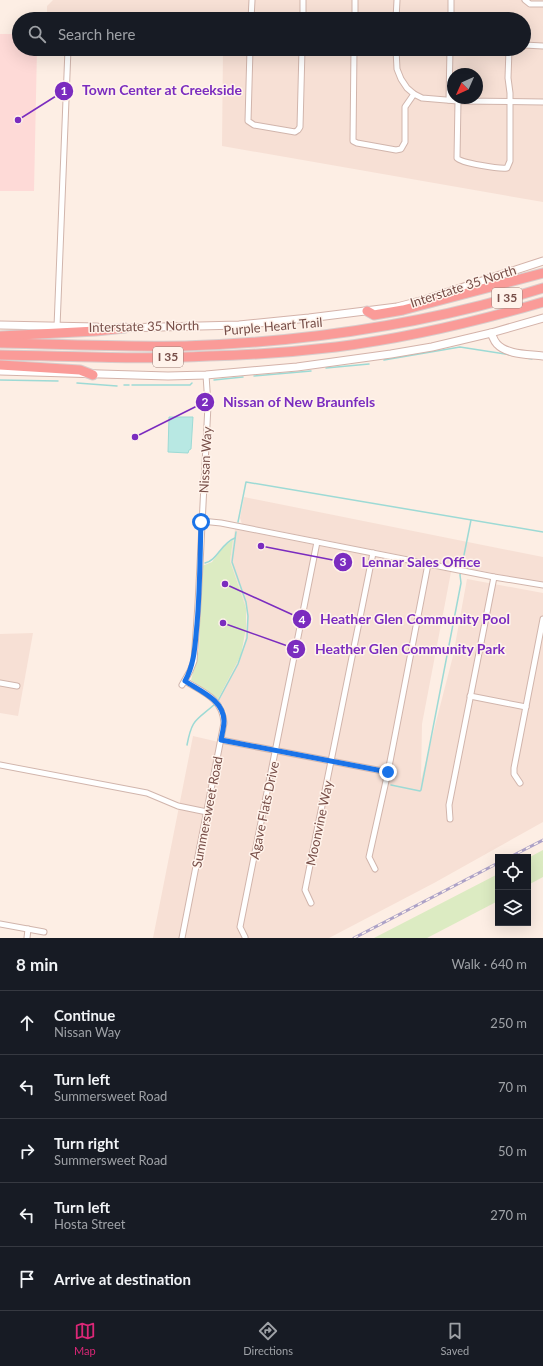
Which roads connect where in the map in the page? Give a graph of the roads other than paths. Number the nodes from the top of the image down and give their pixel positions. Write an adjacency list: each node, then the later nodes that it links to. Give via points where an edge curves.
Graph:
1 (252, 0): 8 (street)
2 (304, 0): 9 (street)
3 (355, 0): 10 (street)
4 (397, 0): 11 (street)
5 (451, 0): 12 (street)
6 (525, 1): 7 (street, via 530,4)
7 (543, 4)
8 (251, 12)
9 (303, 12)
10 (354, 12)
11 (396, 12)
12 (451, 12)
13 (531, 46): 14 (street)
14 (543, 46)
15 (68, 56): 36 (street)
16 (250, 56): 17 (street, via 248,121 254,125 295,132 300,127)
17 (302, 56)
18 (354, 56): 23 (street, via 353,141 396,150 402,148 405,142 405,107)
19 (396, 56): 23 (street, via 401,79)
20 (450, 56): 22 (street)
21 (510, 56): 26 (street)
22 (450, 68)
23 (414, 94): 24 (street)
24 (447, 100)
25 (483, 101): 26 (street)
26 (509, 101): 27 (street); 28 (street, via 510,161 507,168 457,158)
27 (543, 102)
28 (458, 104)
29 (543, 261): 33 (main road, Interstate 35 North, via 424,300)
30 (543, 273): 33 (highway, via 402,310 374,315)
31 (543, 288): 40 (highway, Purple Heart Trail / I 35, via 440,315 369,329 295,339 185,346)
32 (543, 302): 41 (highway, Purple Heart Trail / I 35, via 443,328 335,347 192,357)
33 (367, 311): 37 (main road, Interstate 35 North, via 239,325)
34 (543, 318): 38 (main road)
35 (0, 325): 36 (main road, Interstate 35 North)
36 (57, 327): 37 (main road, Interstate 35 North)
37 (125, 328): 39 (highway)
38 (491, 333): 42 (main road, via 501,348); 46 (main road, via 374,357)
39 (0, 336)
40 (0, 343)
41 (0, 355)
42 (543, 356)
43 (0, 365): 45 (highway, via 80,370)
44 (0, 371): 45 (main road)
45 (93, 375): 46 (main road)
46 (206, 375): 47 (street, Nissan Way, via 208,406)
47 (201, 522): 48 (street, via 221,523); 55 (street, Nissan Way, via 194,661)
48 (317, 542): 49 (street); 60 (street, Agave Flats Drive)
49 (373, 553): 50 (street); 61 (street, Moonvine Way)
50 (428, 564): 51 (street); 63 (street)
51 (494, 577): 52 (street); 57 (street)
52 (543, 585)
53 (543, 619): 58 (street)
54 (0, 683): 56 (street)
55 (183, 683): 59 (street, Summersweet Road, via 219,705 224,714)
56 (17, 686)
57 (470, 696): 58 (street); 66 (street, via 449,805)
58 (526, 707): 64 (street, via 514,768 514,774)
59 (221, 740): 60 (street); 65 (street, Summersweet Road)
60 (276, 750): 61 (street); 72 (street, Agave Flats Drive, via 240,927)
61 (332, 761): 63 (street); 68 (street, Moonvine Way, via 305,890)
62 (0, 766): 65 (street, via 147,793 178,806)
63 (388, 772): 67 (street, via 369,857)
64 (520, 783)
65 (207, 812): 74 (street, Summersweet Road)
66 (450, 819)
67 (375, 869)
68 (311, 903)
69 (0, 924): 70 (street)
70 (28, 929): 71 (street); 73 (street)
71 (44, 932)
72 (245, 937)
73 (27, 938)
74 (182, 938)

